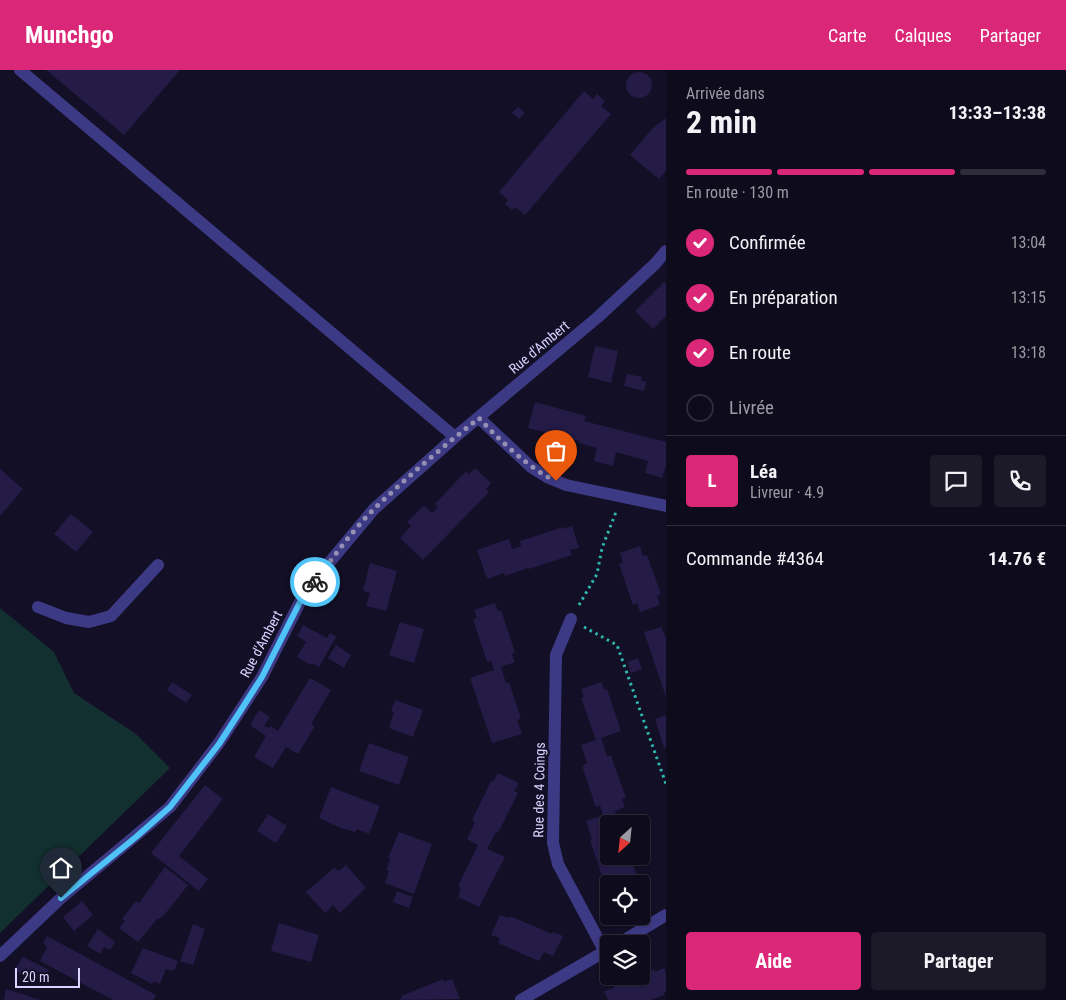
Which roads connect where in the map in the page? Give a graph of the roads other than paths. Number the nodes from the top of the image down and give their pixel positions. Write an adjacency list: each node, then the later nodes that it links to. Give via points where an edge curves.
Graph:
1 (20, 70): 4 (street)
2 (666, 251): 3 (street, Rue d'Ambert, via 598,317)
3 (479, 418): 4 (street, Rue d'Ambert); 5 (street, via 531,467 547,477 566,485)
4 (454, 437): 13 (street, Rue d'Ambert, via 374,509 329,563 300,602 262,677 219,744 170,807 61,898)
5 (666, 506)
6 (158, 565): 7 (street, via 111,616 89,622 66,618)
7 (38, 607)
8 (571, 619): 11 (street, Rue des 4 Coings, via 556,655 553,843 558,864)
9 (666, 915): 10 (street)
10 (633, 935)
11 (600, 938)
12 (600, 954): 14 (street)
13 (0, 956)
14 (521, 1000)

